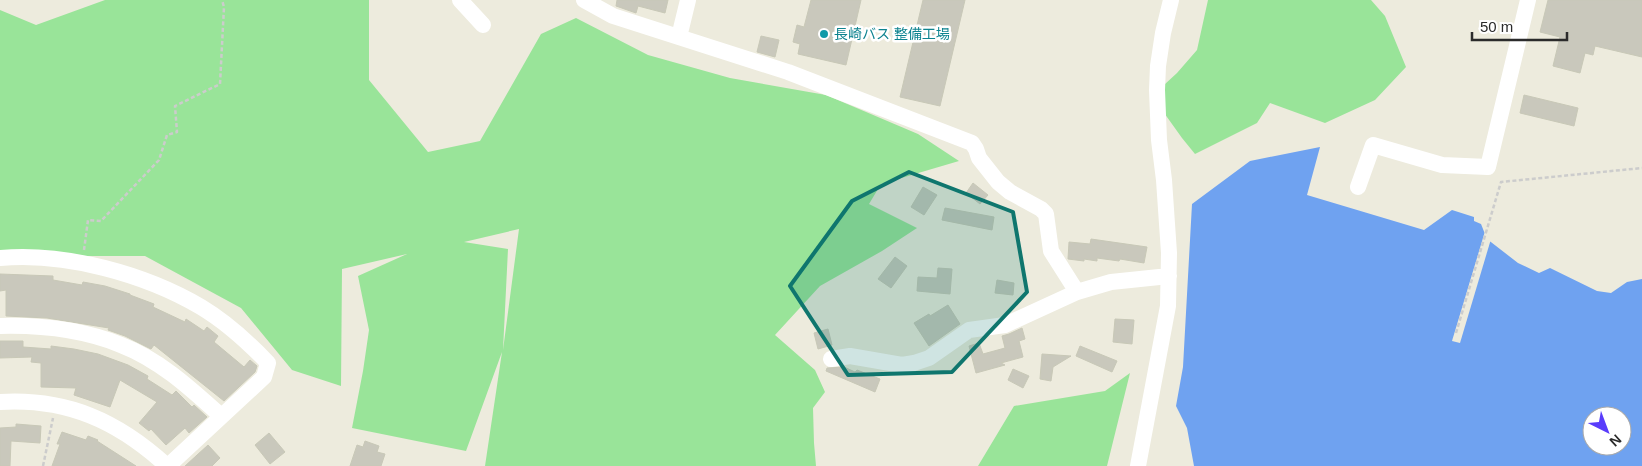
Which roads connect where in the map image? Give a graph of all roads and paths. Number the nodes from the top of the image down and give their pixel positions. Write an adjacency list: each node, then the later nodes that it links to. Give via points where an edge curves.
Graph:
1 (222, 0): 12 (path, via 220,84 175,106 177,132 167,135 159,160 101,221 88,220)
2 (460, 0): 7 (street)
3 (584, 0): 8 (street, via 614,16)
4 (688, 0): 8 (street)
5 (1172, 0): 13 (street, via 1162,42 1157,90)
6 (1528, 0): 10 (street, via 1488,167 1442,165 1373,145)
7 (483, 25)
8 (679, 37): 14 (street, via 788,72 972,143 978,158 998,182 1046,214 1051,250)
9 (1642, 168): 16 (path, via 1501,182)
10 (1358, 187)
11 (0, 258): 12 (street, via 58,259)
12 (82, 264): 20 (street, via 137,278 174,294 200,307 251,344 268,363 264,377)
13 (1169, 276): 14 (street, via 1111,282); 23 (street, via 1168,306)
14 (1077, 292): 17 (street, via 1005,325 969,330 929,358 902,365 850,356)
15 (0, 326): 20 (street, via 56,329 121,345 179,379)
16 (1456, 333)
17 (831, 359)
18 (0, 402): 22 (street, via 60,406 89,415 130,435)
19 (53, 414): 21 (path)
20 (221, 416): 22 (street)
21 (43, 466)
22 (167, 466)
23 (1138, 466)

